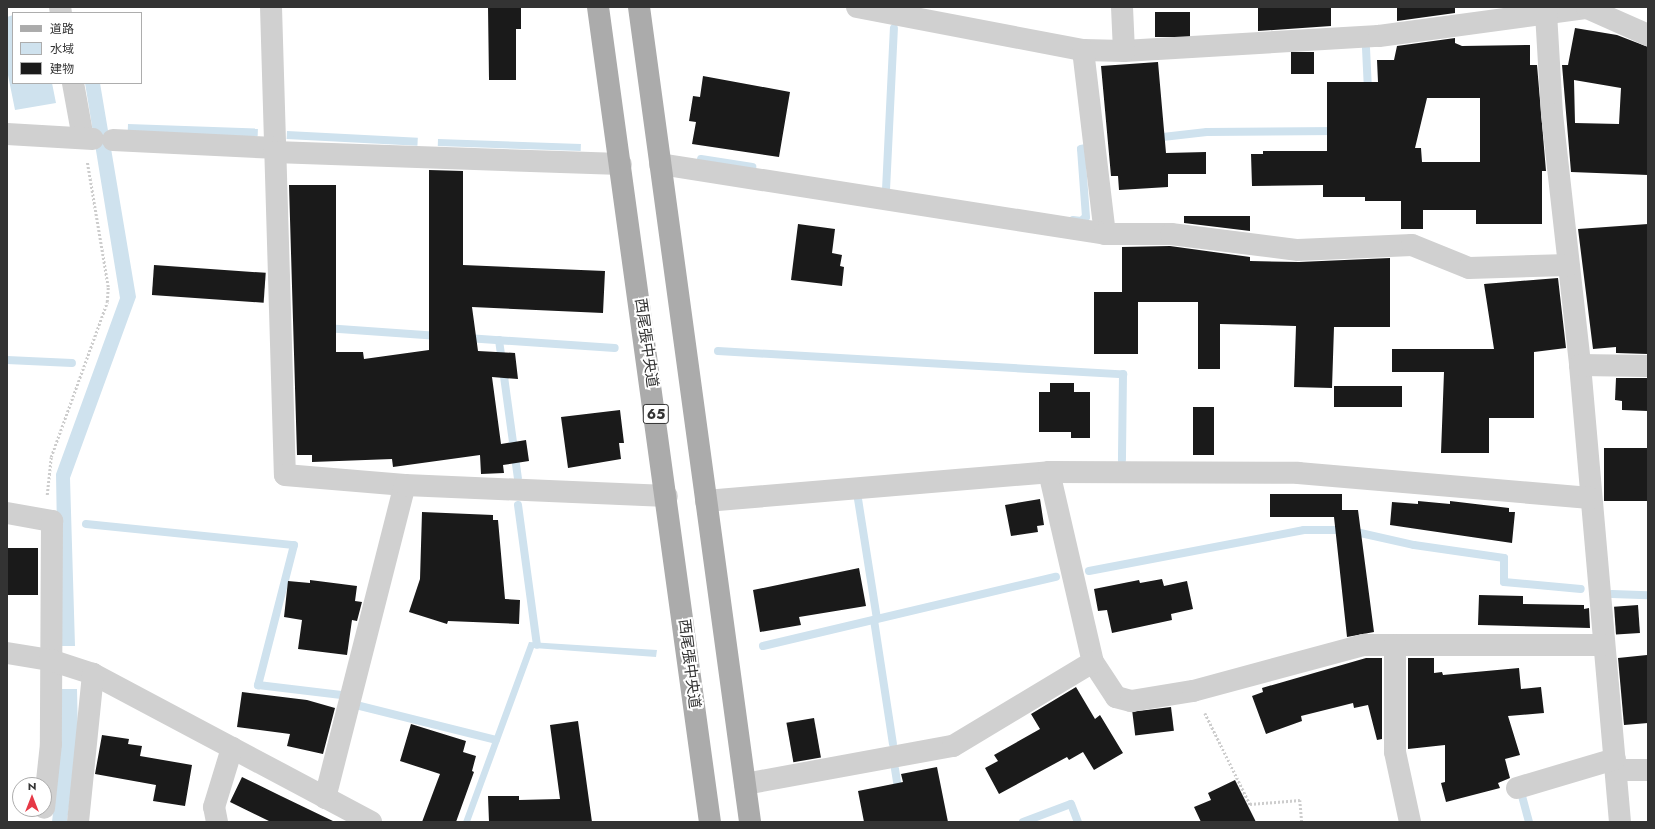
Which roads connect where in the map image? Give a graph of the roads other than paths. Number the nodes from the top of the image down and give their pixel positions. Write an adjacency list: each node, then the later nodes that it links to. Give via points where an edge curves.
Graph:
1 (271, 7): 13 (street)
2 (598, 7): 14 (main road, 西尾張中央道 / 65)
3 (639, 7): 15 (main road, 65)
4 (857, 7): 8 (street)
5 (1122, 7): 9 (street)
6 (1547, 10): 7 (street, via 1587,8); 9 (street, via 1379,36); 17 (street, via 1552,114)
7 (1648, 35)
8 (1083, 50): 9 (street); 16 (street)
9 (1124, 52)
10 (73, 84): 12 (street)
11 (7, 134): 12 (street)
12 (96, 139): 13 (street)
13 (274, 150): 14 (street); 21 (street, via 285,475)
14 (621, 164): 22 (main road, 西尾張中央道 / 65)
15 (660, 164): 16 (street); 24 (main road, 65)
16 (1105, 234): 17 (street, via 1171,234 1298,250 1412,245 1469,268)
17 (1568, 265): 18 (street)
18 (1580, 365): 19 (street); 23 (street)
19 (1648, 366)
20 (1050, 472): 23 (street, via 1298,473); 24 (street); 30 (street)
21 (404, 485): 22 (street); 38 (street)
22 (667, 496): 42 (main road, 西尾張中央道 / 65)
23 (1590, 498): 27 (street)
24 (706, 501): 36 (main road, 65)
25 (7, 513): 29 (street, via 52,521)
26 (1395, 645): 27 (street); 30 (street, via 1364,645 1193,691 1131,701 1116,697); 44 (street, via 1395,752)
27 (1604, 645): 33 (street)
28 (7, 653): 29 (street)
29 (50, 660): 31 (street); 35 (street, via 51,744)
30 (1093, 662): 36 (street, via 953,746)
31 (93, 674): 32 (street); 39 (street)
32 (232, 748): 38 (street); 40 (street, via 214,807)
33 (1616, 764): 34 (street); 37 (street); 45 (street)
34 (1648, 770)
35 (47, 777)
36 (745, 784): 43 (main road, 65)
37 (1517, 788)
38 (325, 798): 41 (street)
39 (78, 822)
40 (217, 822)
41 (370, 822)
42 (710, 822)
43 (750, 822)
44 (1410, 822)
45 (1620, 822)

